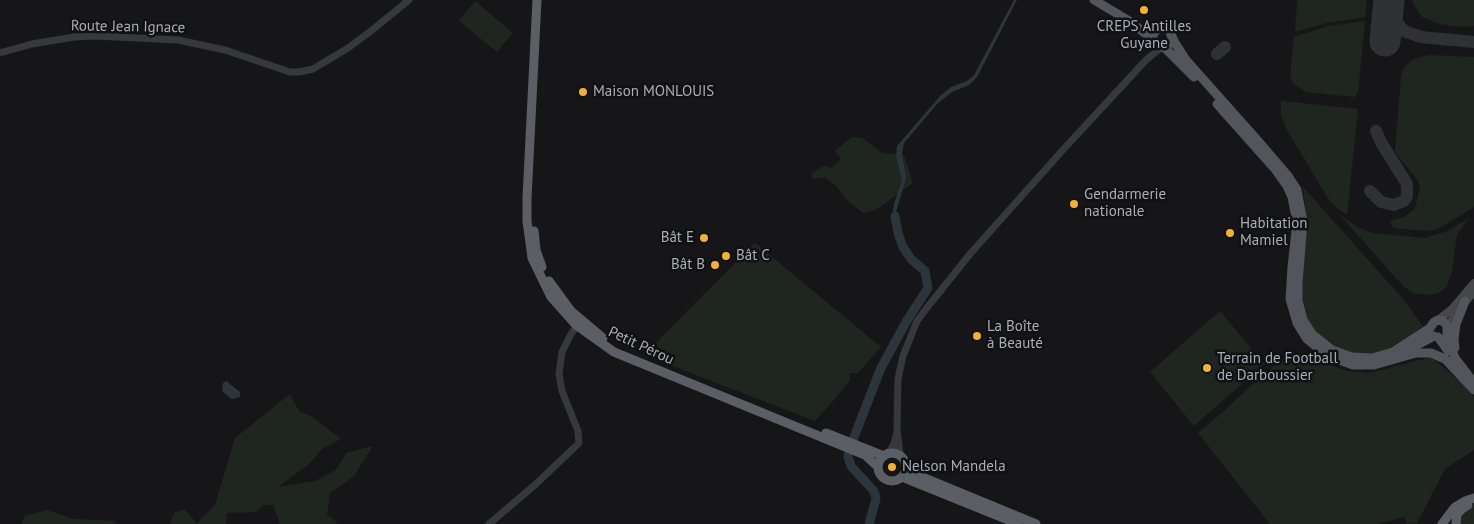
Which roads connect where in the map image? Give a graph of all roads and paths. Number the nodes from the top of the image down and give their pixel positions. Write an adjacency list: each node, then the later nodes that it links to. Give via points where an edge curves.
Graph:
1 (409, 0): 10 (street, Route Jean Ignace, via 348,48 313,69 299,72 178,40 95,36 32,44)
2 (537, 0): 16 (highway, Petit Pérou, via 527,198 530,245 532,258 547,290 563,312)
3 (542, 0): 16 (highway, Petit Pérou, via 533,227 542,268)
4 (1094, 0): 5 (main road)
5 (1131, 22): 6 (main road); 8 (main road)
6 (1156, 29): 7 (main road, via 1168,29); 8 (main road)
7 (1172, 38): 9 (main road, via 1170,44); 17 (main road, via 1186,60 1297,190 1304,222 1298,301 1303,320 1312,334 1332,350 1352,357 1372,358)
8 (1153, 41): 9 (main road); 11 (street)
9 (1163, 47): 11 (street); 18 (main road, via 1197,80 1275,169 1289,190 1297,222 1290,299 1302,333 1328,356 1345,363 1362,366)
10 (0, 53)
11 (1146, 60): 21 (street, via 984,238 917,322 902,356 898,379)
12 (1474, 283): 15 (main road)
13 (1474, 292): 14 (main road)
14 (1466, 301): 17 (main road); 19 (main road, via 1457,320 1454,339 1456,354)
15 (1438, 320): 17 (main road, via 1432,324)
16 (578, 323): 22 (highway, Petit Pérou, via 618,346); 30 (street, via 562,352 559,374 579,443)
17 (1439, 333): 18 (main road); 19 (main road); 20 (main road, via 1457,367)
18 (1388, 361): 20 (main road, via 1416,353 1431,353 1445,359)
19 (1464, 371): 20 (main road)
20 (1473, 386)
21 (898, 428): 23 (street, via 894,444); 24 (street)
22 (851, 446): 23 (highway, Petit Pérou); 25 (highway, Petit Pérou)
23 (886, 455): 24 (highway); 25 (highway)
24 (900, 455): 26 (highway)
25 (878, 467): 27 (highway, via 880,474 888,480)
26 (906, 468): 27 (highway); 32 (highway)
27 (902, 477): 31 (highway)
28 (1474, 498): 33 (highway, via 1455,507)
29 (1474, 503): 34 (highway, via 1460,510)
30 (489, 524)
31 (1018, 524)
32 (1036, 524)
33 (1442, 524)
34 (1456, 524)

